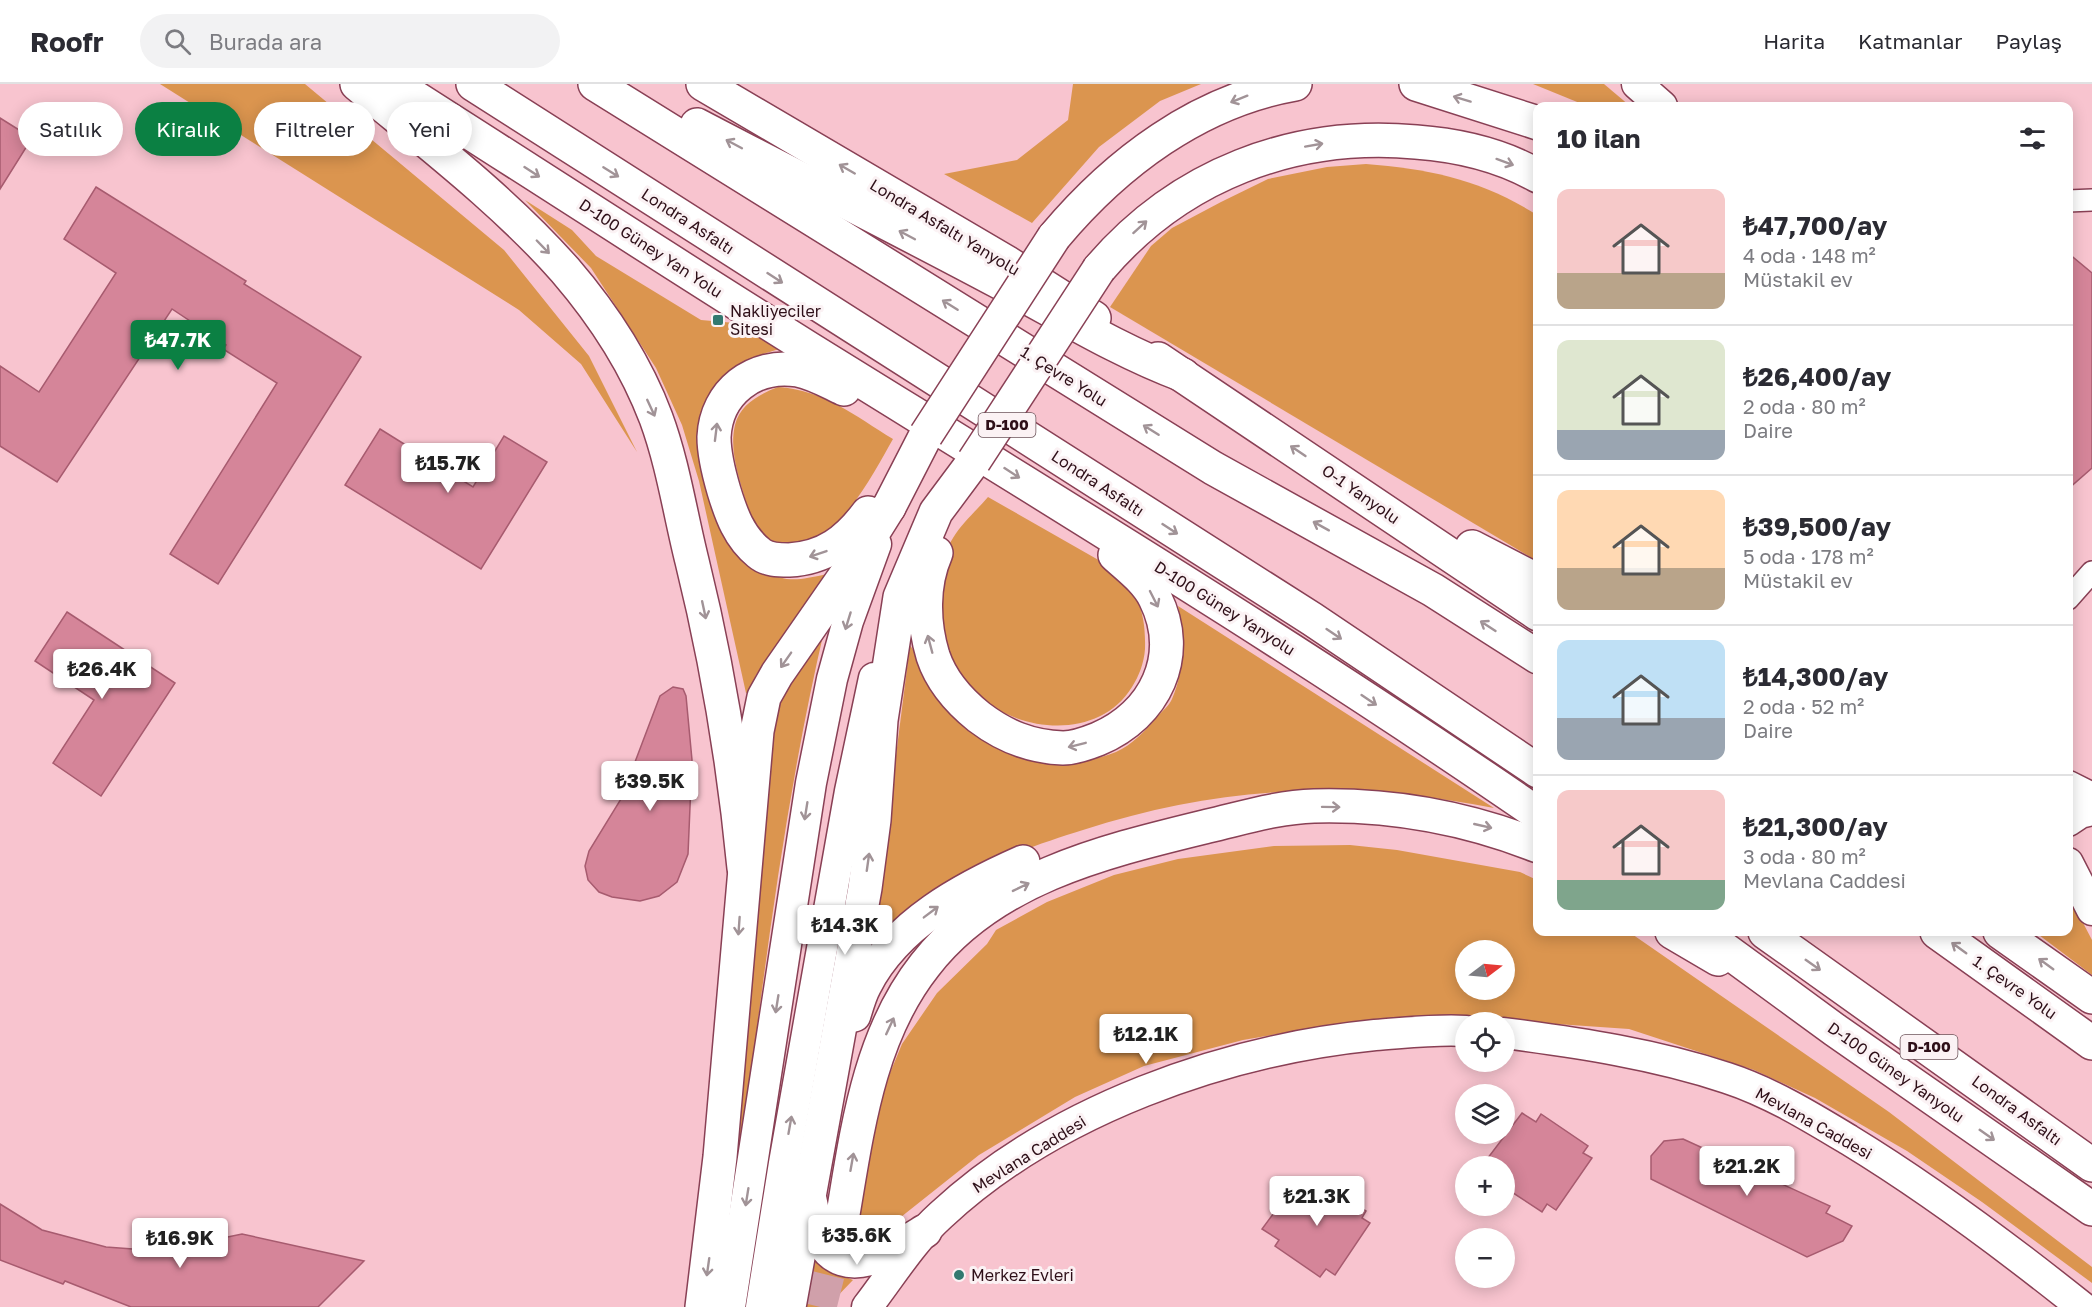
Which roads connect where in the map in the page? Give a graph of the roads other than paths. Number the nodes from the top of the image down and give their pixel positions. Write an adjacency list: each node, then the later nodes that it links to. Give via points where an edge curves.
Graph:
1 (357, 84): 35 (main road, one-way to 35, via 479,186 566,271 615,339 656,417 704,608 736,780)
2 (394, 84): 16 (main road, D-100 Güney Yan Yolu, one-way to 16)
3 (473, 84): 27 (main road, Londra Asfaltı / D-100, one-way to 27, via 1312,619)
4 (595, 84): 26 (main road, 1. Çevre Yolu, one-way to 4, via 1433,590 1203,462)
5 (614, 84): 15 (main road, one-way to 5, via 1124,351 644,95)
6 (703, 84): 15 (main road, Londra Asfaltı Yanyolu, one-way to 6, via 1006,262)
7 (1295, 84): 16 (main road, one-way to 16, bridge, via 1245,96 1186,123 1120,169 1076,210 1054,237)
8 (1416, 84): 11 (main road, one-way to 8)
9 (1637, 84): 10 (main road)
10 (1657, 102)
11 (1533, 121)
12 (1533, 174): 17 (main road, one-way to 12, bridge, via 1099,269 1148,220 1197,186 1276,153 1317,143 1364,139 1426,142 1483,154)
13 (2073, 201): 14 (street)
14 (2092, 201)
15 (1183, 375): 18 (main road, O-1 Yanyolu, one-way to 15)
16 (917, 422): 16 (main road, one-way to 16, via 855,531 834,548 813,557 778,560 761,555 746,541 726,498 714,437 718,415 729,394 744,379 770,370 798,370); 19 (main road); 20 (main road, D-100 Güney Yanyolu, one-way to 20)
17 (974, 461): 20 (main road, one-way to 17, via 1143,580 1155,597 1165,625 1166,656 1159,682 1132,720 1115,732 1065,748 1037,745 1001,734 949,687 929,642 925,598 931,564 961,502); 24 (main road, via 936,512)
18 (1337, 477): 22 (main road, via 1377,494); 25 (main road, O-1 Yanyolu)
19 (890, 507): 35 (main road, one-way to 35, via 764,697); 56 (main road, one-way to 56, via 848,621 813,771)
20 (1071, 511): 32 (main road, D-100 Güney Yanyolu, one-way to 32, via 1360,694)
21 (2092, 572): 23 (street)
22 (1533, 579)
23 (2073, 593)
24 (900, 597): 48 (main road, one-way to 24, via 865,888 881,720); 57 (main road, one-way to 24, via 850,791 870,695)
25 (1533, 611)
26 (1533, 654)
27 (1533, 768)
28 (2073, 788): 29 (main road)
29 (2092, 798)
30 (1273, 810): 34 (main road, one-way to 34, via 1342,807 1426,815 1494,829); 48 (main road, one-way to 30, via 865,984 884,957 931,911 992,876 1081,842 1191,814); 52 (main road, one-way to 30, via 866,1091 876,1059 903,999 923,966 950,935 998,899 1066,868 1140,842)
31 (2092, 810): 33 (main road)
32 (1533, 811)
33 (2073, 818)
34 (1533, 844)
35 (744, 868): 55 (main road, one-way to 55, via 720,1157)
36 (2073, 873): 37 (main road)
37 (2092, 910)
38 (1679, 936): 44 (main road)
39 (1706, 936): 44 (main road, D-100 Güney Yanyolu)
40 (1771, 936): 49 (main road, Londra Asfaltı / D-100, one-way to 49)
41 (1943, 936): 47 (main road, 1. Çevre Yolu, one-way to 41)
42 (2006, 936): 43 (main road, one-way to 42)
43 (2092, 998)
44 (1835, 1030): 51 (main road, D-100 Güney Yanyolu, one-way to 51)
45 (1455, 1032): 53 (main road, Mevlana Caddesi, via 1331,1040 1244,1057 1177,1079 1080,1120 1028,1151 970,1190)
46 (1515, 1034): 61 (main road, Mevlana Caddesi, via 1600,1046 1728,1078 1769,1095 1905,1174)
47 (2092, 1043)
48 (821, 1126): 50 (main road)
49 (2092, 1165)
50 (809, 1197): 53 (main road, via 823,1242 842,1258 869,1260); 58 (main road)
51 (2092, 1209)
52 (842, 1220)
53 (925, 1231): 54 (main road, Mevlana Caddesi)
54 (898, 1264): 59 (main road, Mevlana Caddesi); 60 (main road, Mevlana Caddesi)
55 (702, 1307)
56 (730, 1307)
57 (761, 1307)
58 (789, 1307)
59 (847, 1307)
60 (867, 1307)
61 (2082, 1307)

